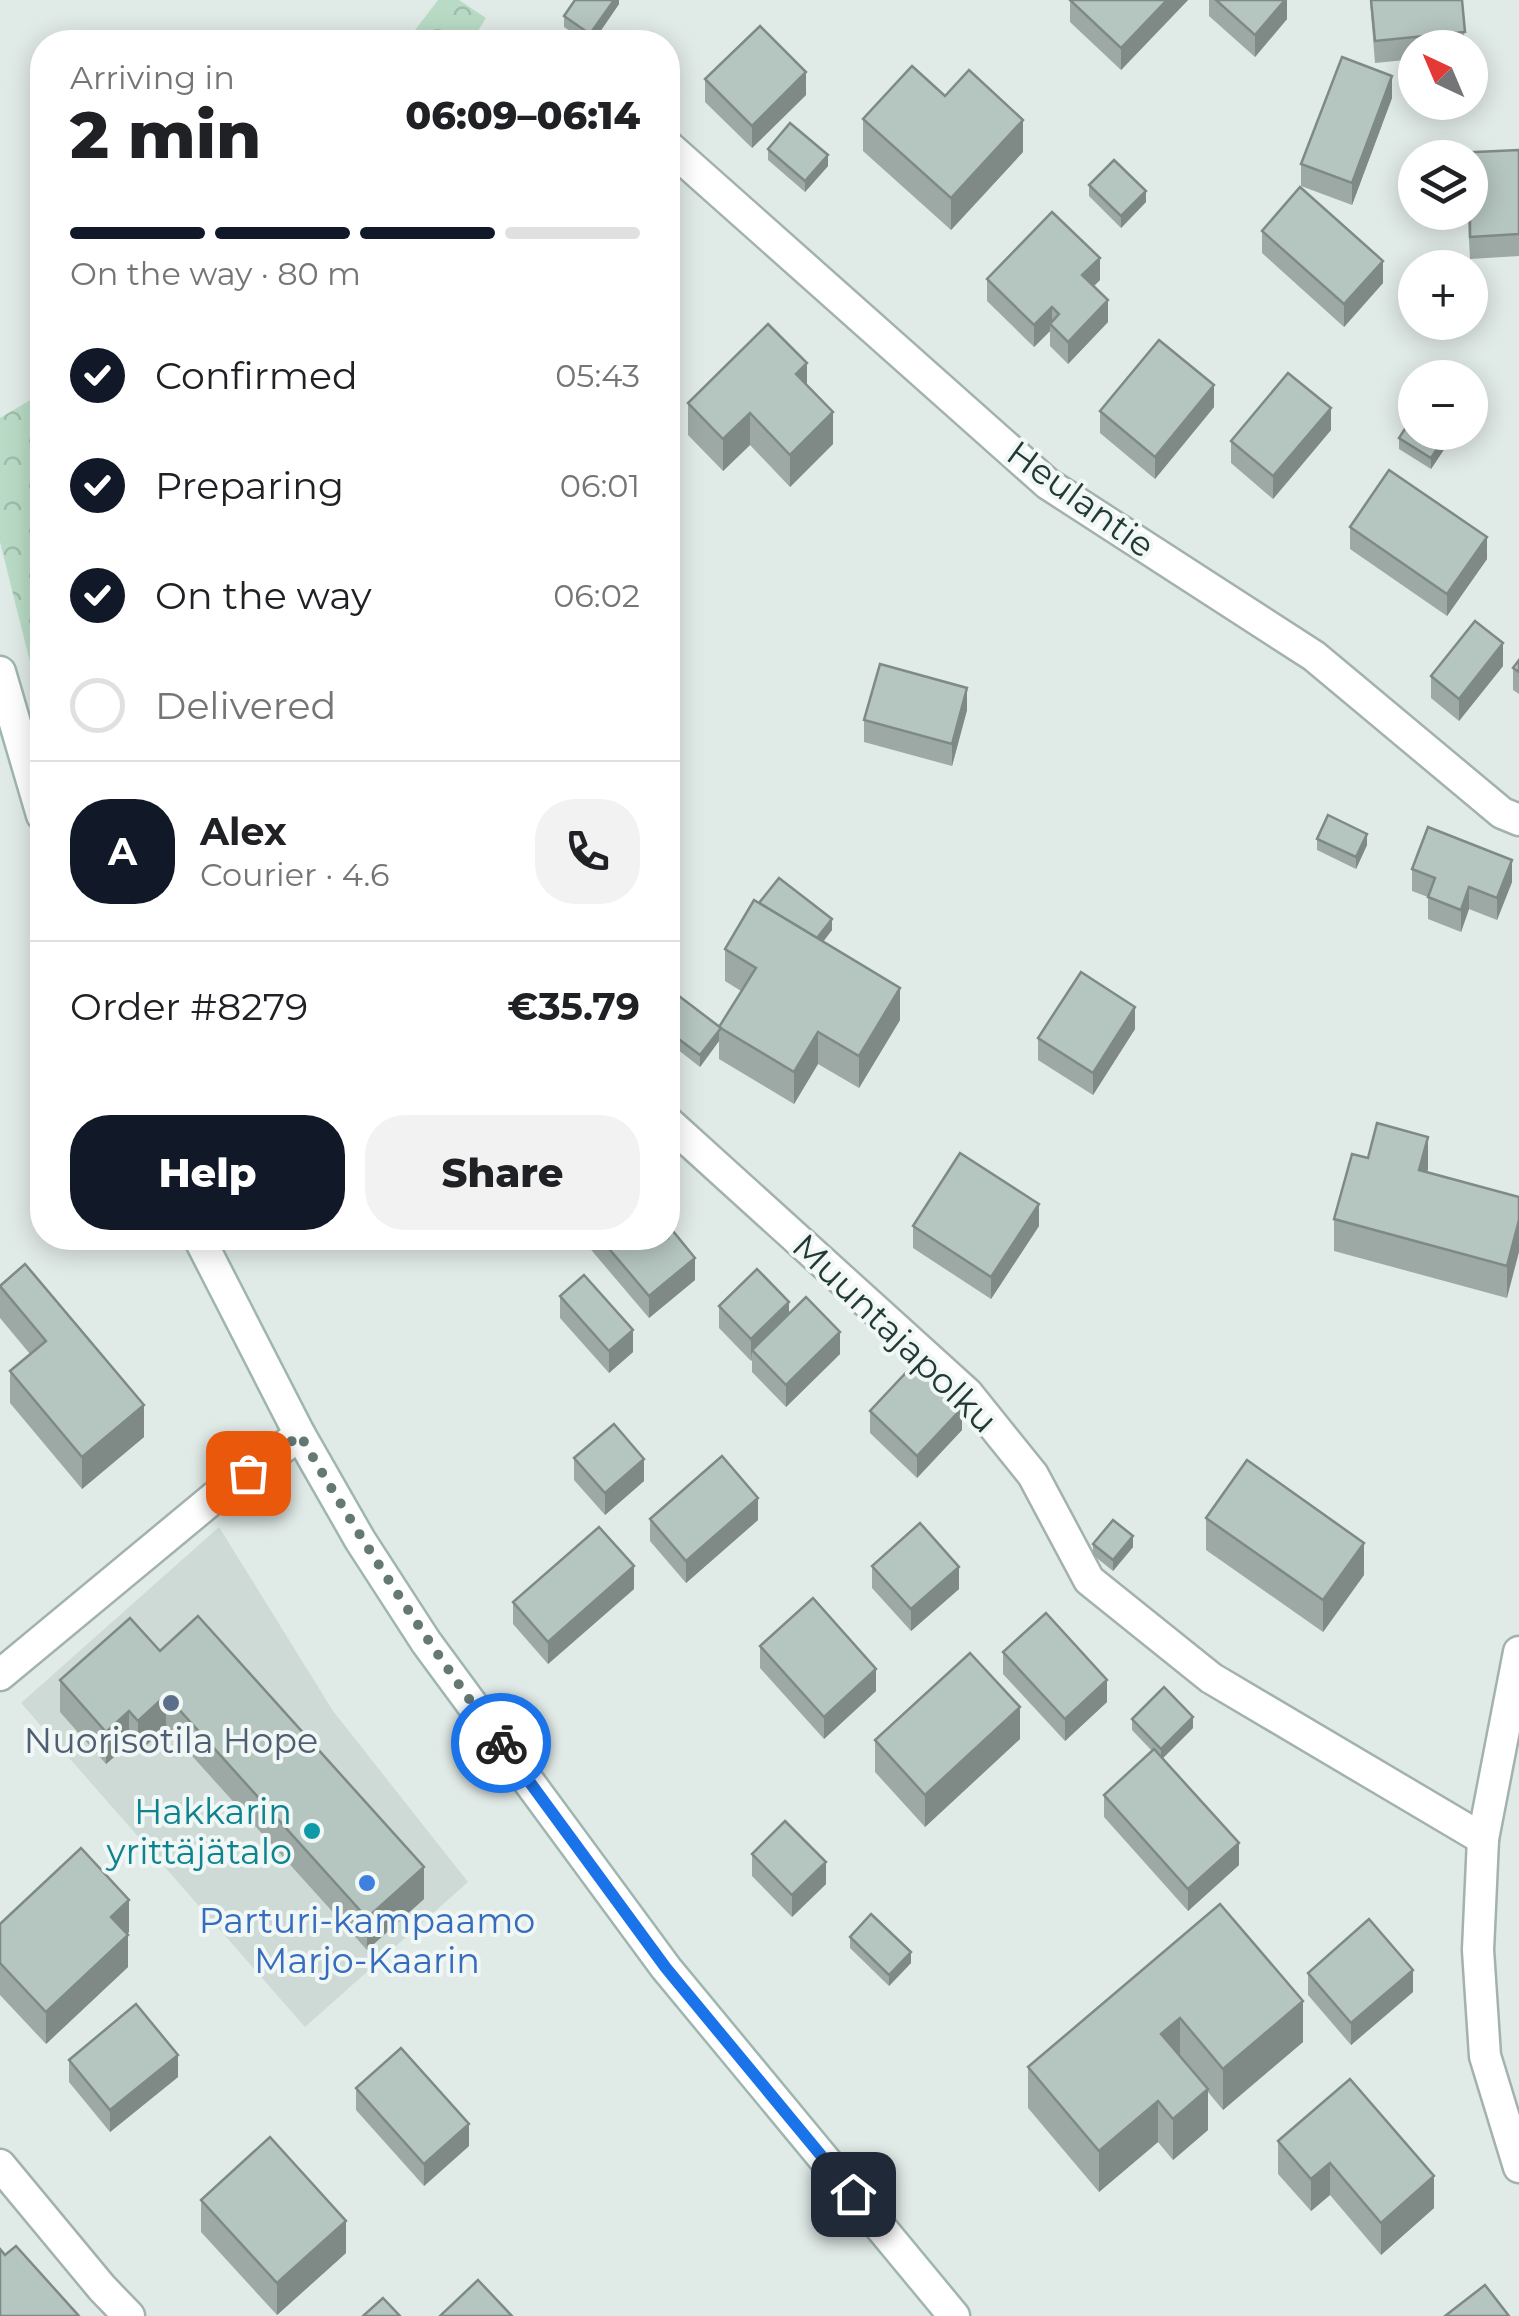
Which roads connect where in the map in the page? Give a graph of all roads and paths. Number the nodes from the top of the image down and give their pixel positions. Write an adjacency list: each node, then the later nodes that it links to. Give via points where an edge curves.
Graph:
1 (680, 157): 4 (street, Heulantie, via 1048,484 1314,656 1502,813)
2 (0, 672): 3 (street)
3 (30, 774)
4 (1519, 820)
5 (680, 1133): 10 (street, Muuntajapolku, via 967,1392 1033,1475 1089,1580 1211,1678)
6 (205, 1250): 7 (street)
7 (300, 1435): 9 (street); 14 (street, via 426,1642 666,1968)
8 (1519, 1652): 10 (street)
9 (0, 1676)
10 (1483, 1839): 12 (street, via 1478,1950 1486,2056)
11 (0, 2165): 13 (street)
12 (1519, 2167)
13 (129, 2316)
14 (954, 2316)

